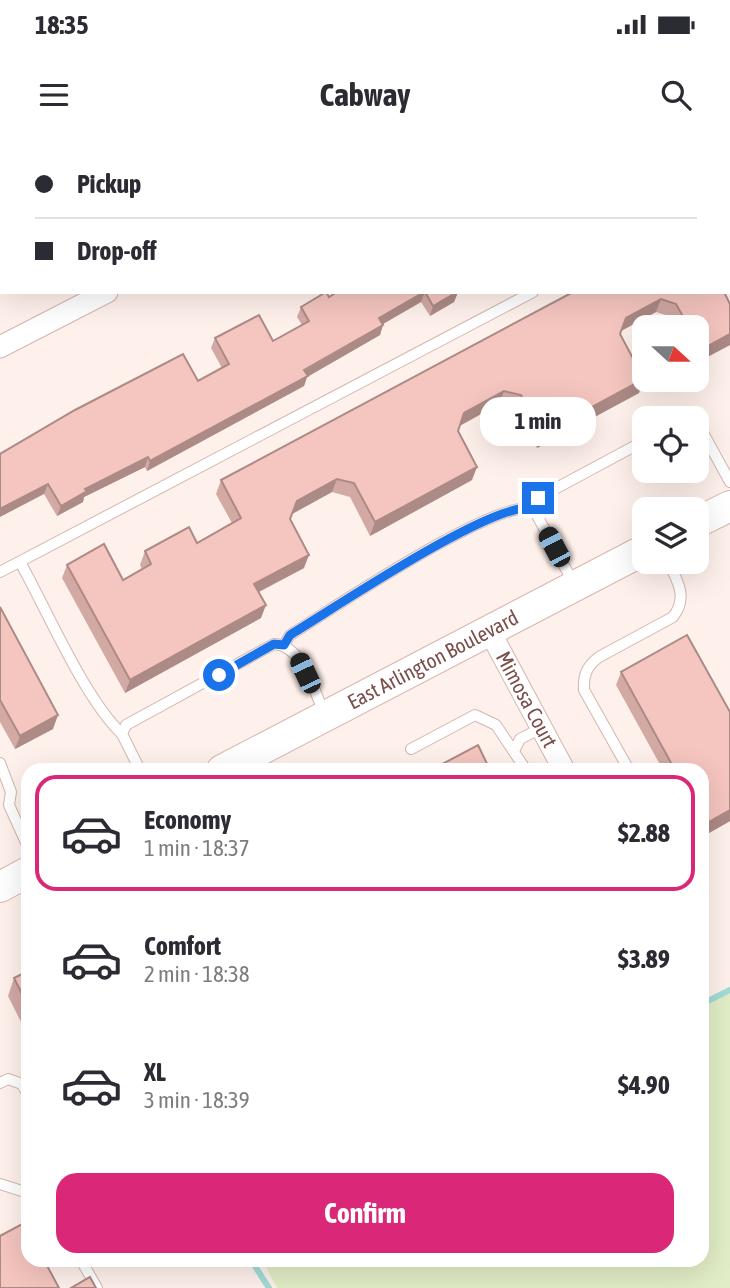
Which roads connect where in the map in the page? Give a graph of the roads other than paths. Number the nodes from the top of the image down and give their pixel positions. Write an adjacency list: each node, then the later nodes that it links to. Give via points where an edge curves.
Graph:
1 (103, 294): 3 (street)
2 (529, 294): 11 (lane)
3 (0, 347)
4 (709, 443): 6 (lane)
5 (632, 447): 8 (lane, via 538,498)
6 (730, 482)
7 (730, 506): 9 (main road)
8 (533, 508): 14 (lane); 16 (lane, via 520,506 478,522 290,635)
9 (709, 516)
10 (632, 556): 14 (main road, East Arlington Boulevard)
11 (20, 562): 12 (lane); 19 (lane, via 91,692)
12 (0, 572)
13 (673, 574): 27 (lane, via 681,607 673,617 599,657 589,664 583,678 584,690)
14 (575, 586): 15 (main road, East Arlington Boulevard)
15 (489, 630): 17 (main road, East Arlington Boulevard); 18 (street, Mimosa Court)
16 (284, 645): 17 (lane, via 295,651); 19 (lane, via 274,644 126,724)
17 (325, 716): 24 (main road, East Arlington Boulevard)
18 (541, 728): 21 (lane, via 520,739); 26 (street, Mimosa Court)
19 (122, 734): 23 (lane)
20 (411, 749): 21 (lane, via 475,715 496,724)
21 (515, 749): 25 (lane)
22 (0, 763): 28 (lane, via 11,792)
23 (136, 763)
24 (235, 763)
25 (522, 763)
26 (560, 763)
27 (624, 763)
28 (4, 807): 29 (lane)
29 (21, 835)
30 (21, 876): 31 (main road)
31 (0, 887)
32 (0, 1083): 33 (lane, via 8,1079)
33 (21, 1084)
34 (0, 1184): 35 (lane)
35 (21, 1191)
36 (85, 1267): 37 (lane)
37 (97, 1288)

